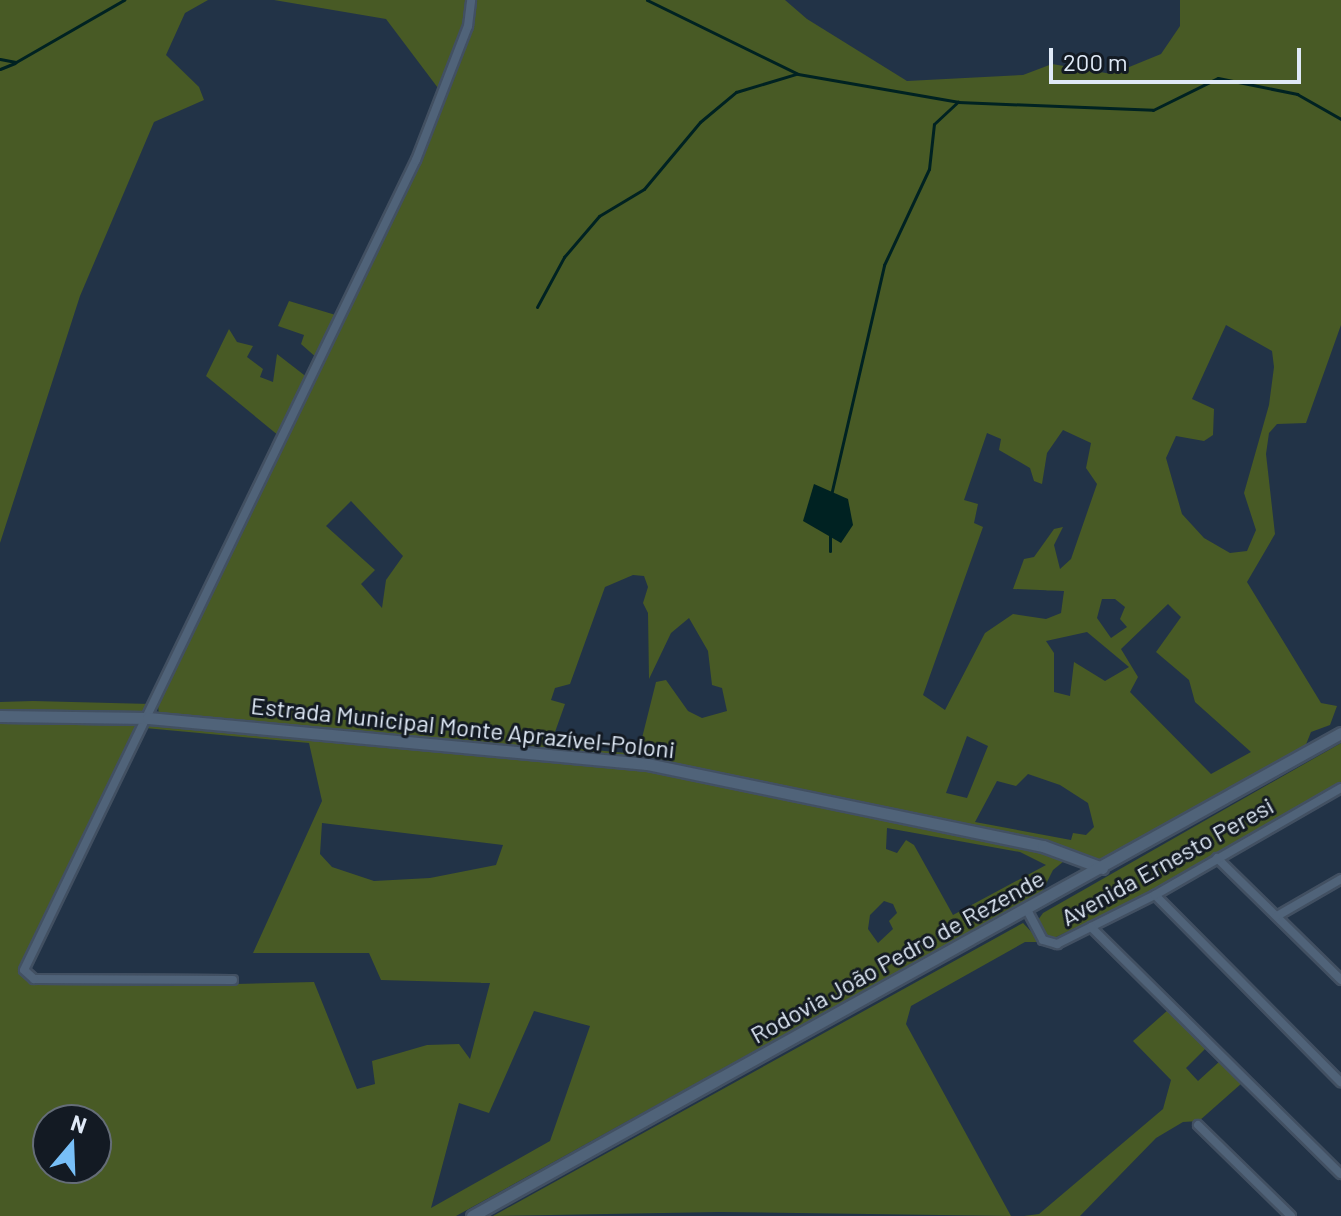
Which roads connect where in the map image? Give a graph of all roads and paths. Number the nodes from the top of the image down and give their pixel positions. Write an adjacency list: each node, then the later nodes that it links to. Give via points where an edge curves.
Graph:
1 (471, 0): 3 (street, via 468,26 416,160)
2 (0, 716): 3 (street, Estrada Municipal Monte Aprazível-Poloni)
3 (148, 718): 7 (street, Estrada Municipal Monte Aprazível-Poloni, via 647,764 1043,846); 14 (street, via 24,973 34,979)
4 (1341, 733): 7 (street, Rodovia João Pedro de Rezende)
5 (1341, 788): 6 (street, Avenida Ernesto Peresi)
6 (1217, 858): 9 (street, Avenida Ernesto Peresi); 11 (street)
7 (1102, 868): 10 (street, Rodovia João Pedro de Rezende)
8 (1341, 879): 11 (street)
9 (1155, 895): 12 (street, Avenida Ernesto Peresi); 16 (street)
10 (1026, 908): 12 (street, Avenida Ernesto Peresi, via 1048,944); 19 (street, Rodovia João Pedro de Rezende)
11 (1277, 916): 13 (street)
12 (1091, 927): 18 (street)
13 (1337, 971): 15 (street)
14 (233, 980)
15 (1341, 980)
16 (1341, 1082)
17 (1198, 1125): 20 (street)
18 (1341, 1174)
19 (472, 1216)
20 (1291, 1216)

